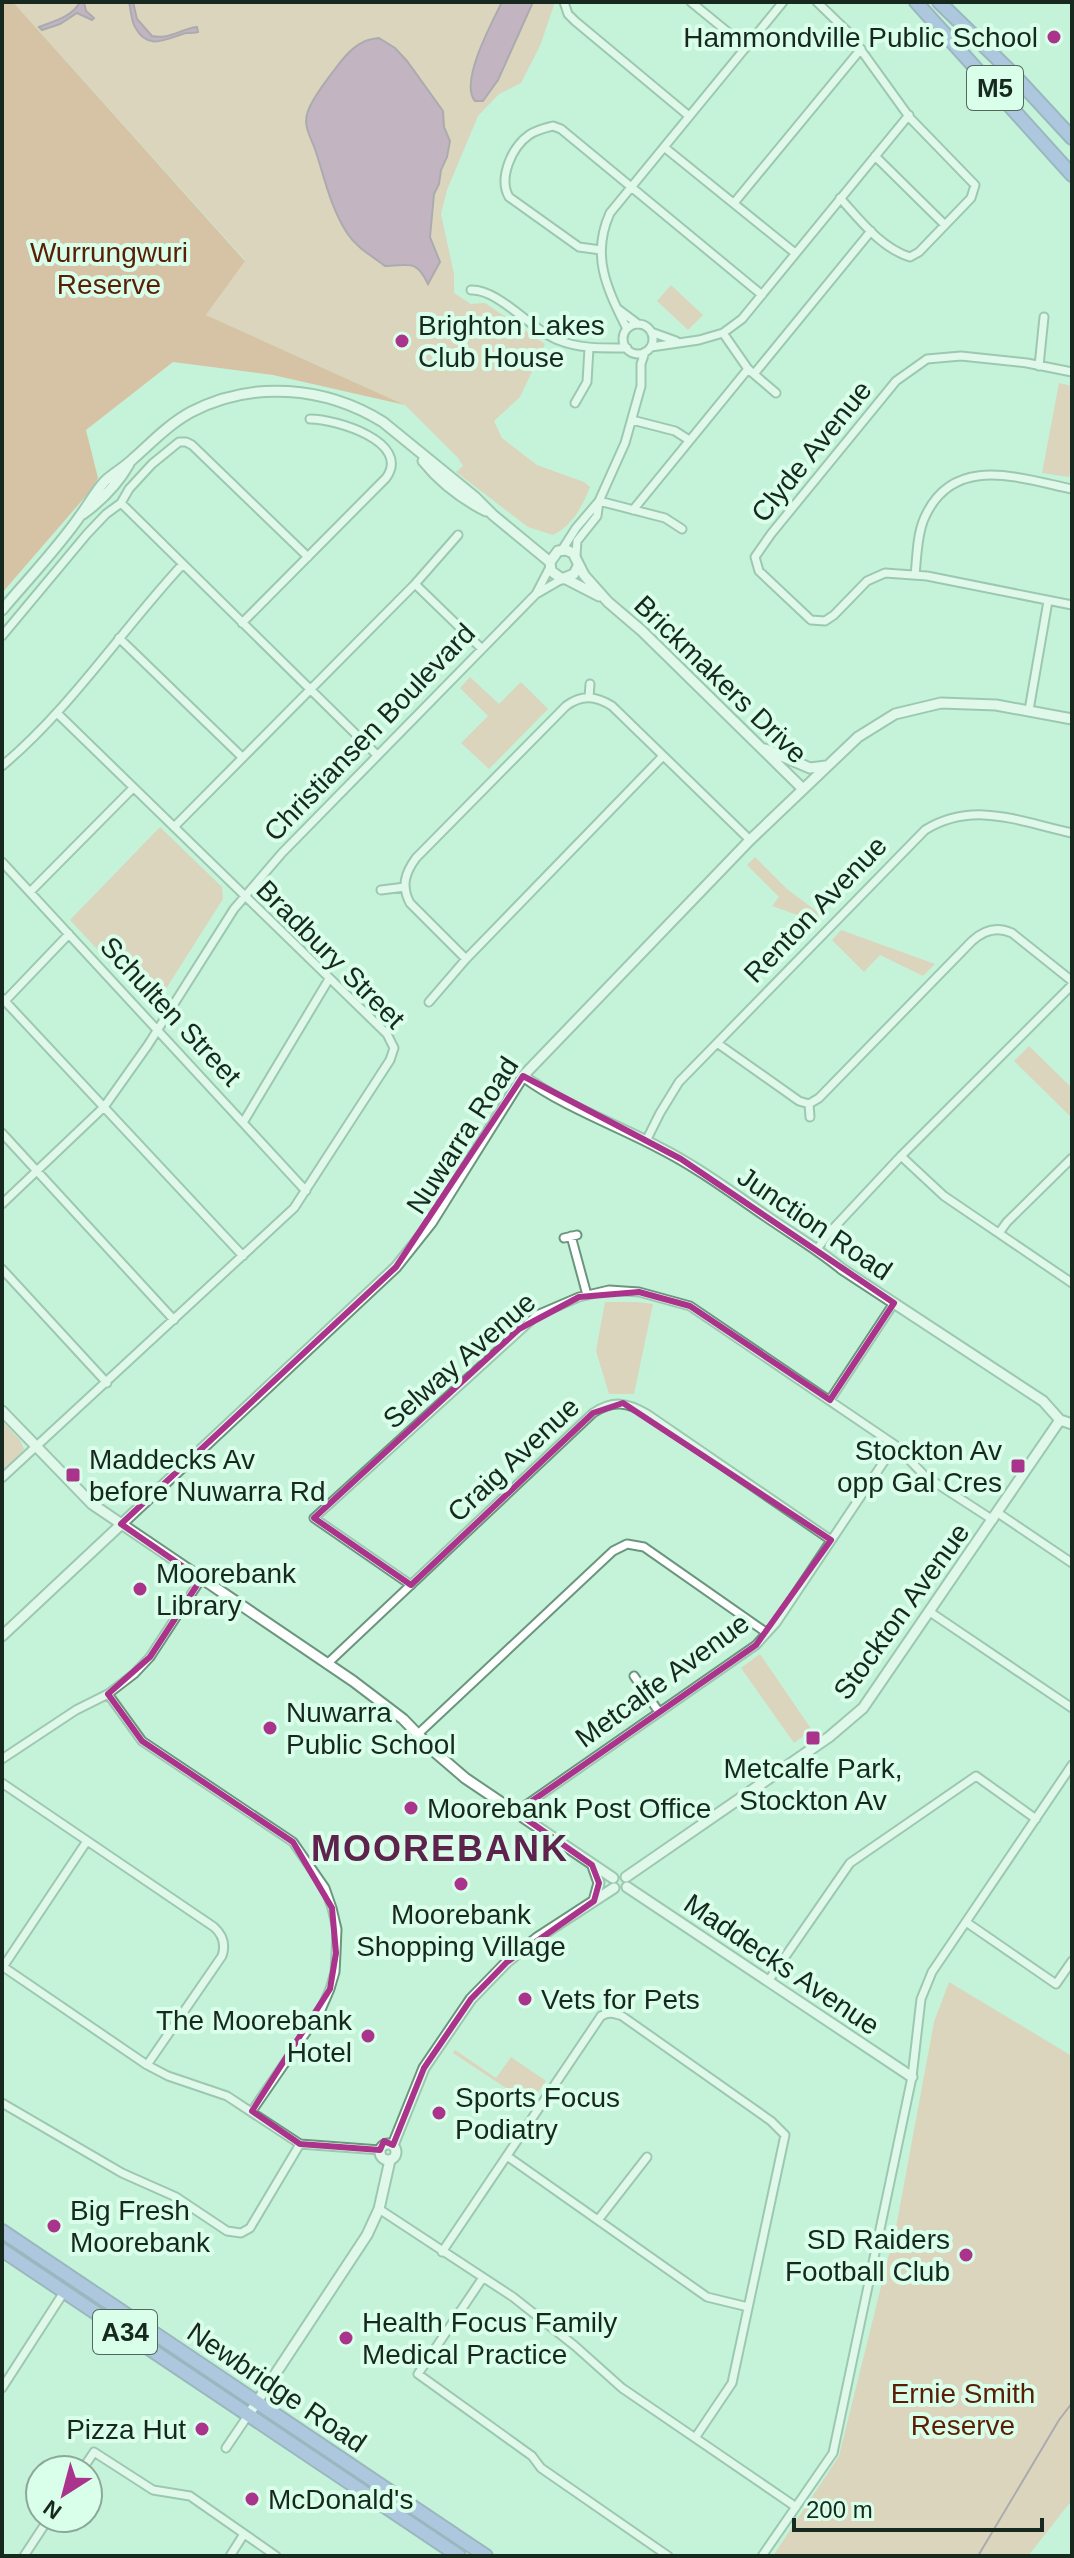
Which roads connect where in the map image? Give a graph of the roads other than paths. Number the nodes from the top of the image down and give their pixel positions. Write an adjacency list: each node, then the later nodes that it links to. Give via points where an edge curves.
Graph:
1 (564, 2): 10 (street, via 575,21)
2 (691, 2): 7 (street)
3 (783, 2): 7 (street)
4 (817, 2): 8 (street)
5 (916, 2): 14 (highway, M5)
6 (939, 2): 11 (highway, M5)
7 (746, 47): 10 (street)
8 (861, 49): 9 (street); 17 (street)
9 (909, 115): 13 (street); 18 (street, via 975,185 971,198)
10 (689, 116): 12 (street)
11 (1072, 138)
12 (664, 147): 15 (street); 17 (street)
13 (875, 156): 16 (street); 18 (street)
14 (1072, 175)
15 (631, 186): 20 (street, via 610,213); 20 (street, via 553,126 528,136 509,165 504,176 509,197 579,247); 23 (street)
16 (840, 198): 19 (street); 21 (street)
17 (734, 203): 21 (street)
18 (945, 225): 19 (street, via 910,257 898,254)
19 (871, 231): 37 (street)
20 (601, 250): 24 (street, via 604,276)
21 (795, 253): 23 (street)
22 (471, 290): 31 (street, via 487,293 556,340)
23 (762, 295): 29 (street)
24 (617, 308): 26 (street); 27 (street)
25 (1044, 317): 36 (street)
26 (638, 324): 27 (street); 28 (street)
27 (626, 331): 32 (street); 33 (street)
28 (651, 332): 30 (street); 34 (street)
29 (723, 333): 30 (street); 37 (street)
30 (682, 343): 34 (street)
31 (589, 348): 32 (street); 40 (street, via 587,382)
32 (600, 348): 33 (street)
33 (630, 350): 34 (street); 35 (street)
34 (648, 350): 35 (street)
35 (641, 364): 42 (street)
36 (1039, 366): 38 (street, Clyde Avenue); 56 (street, Clyde Avenue, via 961,356 927,359 896,381 755,557 759,571 811,620 834,615 875,577)
37 (751, 372): 39 (street); 43 (street)
38 (1072, 372)
39 (776, 393)
40 (575, 403)
41 (310, 419): 52 (street, via 348,426 384,447 393,461 386,478)
42 (632, 420): 43 (street); 45 (street)
43 (689, 440): 47 (street)
44 (1072, 489): 56 (street, via 1001,474 958,480 924,519)
45 (599, 501): 47 (street); 51 (street); 53 (street, via 597,516 577,541)
46 (121, 503): 52 (street, via 163,453 186,442); 55 (street); 65 (street, via 87,534)
47 (633, 510): 48 (street, via 665,518)
48 (682, 529)
49 (458, 535): 58 (street)
50 (528, 542): 51 (street); 54 (street); 63 (street, via 383,422 357,407 310,393 269,391 191,412 157,436 115,486 80,516)
51 (560, 551): 53 (street, via 570,551); 54 (street)
52 (308, 557): 64 (street)
53 (577, 561): 57 (street, via 574,574); 61 (street, Brickmakers Drive)
54 (550, 564): 57 (street, via 554,575); 59 (street, Christiansen Boulevard)
55 (182, 565): 64 (street); 66 (street)
56 (915, 575): 60 (street, Clyde Avenue)
57 (564, 579): 59 (street, Christiansen Boulevard); 61 (street, Brickmakers Drive)
58 (415, 584): 67 (street); 69 (street)
59 (536, 594): 67 (street, Christiansen Boulevard)
60 (1048, 601): 62 (street, Clyde Avenue); 71 (street)
61 (608, 602): 74 (street, Brickmakers Drive)
62 (1072, 605)
63 (2, 610)
64 (242, 623): 69 (street)
65 (2, 636)
66 (119, 638): 72 (street); 77 (street)
67 (482, 649): 75 (street, Christiansen Boulevard)
68 (590, 684): 70 (street)
69 (311, 691): 75 (street); 77 (street)
70 (589, 697): 76 (street, via 612,706); 86 (street, via 566,706 416,858)
71 (1029, 710): 73 (street, Nuwarra Road); 79 (street, Nuwarra Road, via 963,702 918,707 874,725)
72 (57, 713): 78 (street); 80 (street, Bradbury Street)
73 (1072, 719)
74 (759, 746): 79 (street, via 810,768); 81 (street, Brickmakers Drive)
75 (377, 755): 89 (street, Christiansen Boulevard)
76 (663, 756): 84 (street); 91 (street)
77 (242, 757): 82 (street)
78 (2, 766)
79 (826, 766): 81 (street, Nuwarra Road)
80 (133, 788): 82 (street, Bradbury Street); 88 (street)
81 (803, 789): 84 (street, Nuwarra Road)
82 (174, 827): 89 (street, Bradbury Street)
83 (1072, 833): 97 (street, Renton Avenue, via 977,813 933,825)
84 (750, 840): 98 (street, Nuwarra Road)
85 (2, 862): 88 (street, Schulten Street)
86 (405, 887): 87 (street); 91 (street, via 414,908)
87 (381, 890)
88 (30, 892): 90 (street, Schulten Street)
89 (243, 896): 92 (street, Bradbury Street); 96 (street, Christiansen Boulevard)
90 (69, 934): 94 (street); 96 (street, Schulten Street)
91 (466, 959): 95 (street)
92 (329, 979): 102 (street); 108 (street, Bradbury Street, via 387,1034 394,1048)
93 (1072, 983): 99 (street, via 1012,933 985,932); 105 (street)
94 (3, 1001): 100 (street)
95 (429, 1002)
96 (158, 1029): 100 (street, Christiansen Boulevard); 102 (street, Schulten Street)
97 (717, 1043): 99 (street); 104 (street, Renton Avenue, via 679,1082)
98 (523, 1076): 104 (street, Junction Road, via 580,1111); 128 (street, Nuwarra Road, via 431,1223 396,1267)
99 (809, 1104): 101 (street)
100 (104, 1107): 107 (street, Christiansen Boulevard); 113 (street)
101 (810, 1117)
102 (244, 1121): 108 (street, Schulten Street)
103 (2, 1133): 107 (street)
104 (646, 1141): 112 (street, Junction Road)
105 (901, 1156): 110 (street, via 944,1196); 112 (street)
106 (1072, 1158): 110 (street)
107 (37, 1172): 109 (street, Christiansen Boulevard); 118 (street)
108 (306, 1191): 113 (street, Bradbury Street)
109 (2, 1204)
110 (999, 1233): 115 (street)
111 (571, 1237): 116 (street)
112 (817, 1249): 117 (street, Junction Road)
113 (243, 1256): 118 (street, Bradbury Street)
114 (2, 1269): 119 (street)
115 (1072, 1283)
116 (587, 1295): 120 (street, Selway Avenue, via 639,1292 690,1306); 132 (street, Selway Avenue, via 551,1307 519,1329 314,1518)
117 (894, 1303): 120 (street); 122 (street, Junction Road, via 1043,1401)
118 (174, 1320): 119 (street, Bradbury Street)
119 (107, 1383): 125 (street, Bradbury Street)
120 (830, 1400): 124 (street, Selway Avenue)
121 (2, 1411): 125 (street)
122 (1060, 1420): 123 (street, Junction Road); 127 (street, Stockton Avenue)
123 (1072, 1424)
124 (895, 1445): 127 (street, Selway Avenue, via 925,1476); 129 (street, Metcalfe Avenue)
125 (37, 1448): 126 (street, Bradbury Street); 128 (street, via 83,1496)
126 (2, 1478)
127 (996, 1517): 130 (street, Selway Avenue); 133 (street, Stockton Avenue)
128 (121, 1524): 131 (street); 135 (street, Nuwarra Road)
129 (831, 1540): 132 (street, Craig Avenue, via 647,1414 615,1403 593,1413); 134 (street, Metcalfe Avenue)
130 (1072, 1563)
131 (201, 1579): 136 (street); 138 (street, via 150,1657)
132 (411, 1585): 136 (street, Craig Avenue)
133 (930, 1612): 139 (street); 149 (street, Stockton Avenue, via 850,1721)
134 (767, 1633): 140 (street, Metcalfe Avenue); 141 (street, via 644,1547 627,1544 607,1556)
135 (2, 1636)
136 (327, 1664): 141 (street)
137 (634, 1676): 140 (street)
138 (108, 1694): 142 (street); 159 (street, via 142,1741 293,1842 325,1888 332,1908 337,1929 330,1989)
139 (1072, 1708)
140 (659, 1712): 145 (street, Metcalfe Avenue)
141 (418, 1734): 145 (street, via 451,1767)
142 (2, 1759)
143 (1072, 1765): 146 (street)
144 (2, 1783): 147 (street)
145 (516, 1812): 148 (street)
146 (1036, 1819): 152 (street); 155 (street, via 976,1776 850,1863)
147 (87, 1841): 154 (street); 156 (street, via 223,1938 222,1956)
148 (592, 1865): 150 (street); 151 (street, via 599,1883)
149 (626, 1882): 150 (street, via 619,1875); 155 (street, Maddecks Avenue)
150 (614, 1883): 151 (street)
151 (594, 1901): 161 (street, via 517,1954 471,1999 424,2068)
152 (966, 1922): 153 (street, via 1056,1984); 157 (street, via 925,1986)
153 (1072, 1961)
154 (3, 1967): 156 (street)
155 (769, 1980): 157 (street, Maddecks Avenue)
156 (147, 2065): 159 (street, via 222,2093)
157 (912, 2077): 180 (street, via 833,2453)
158 (2, 2103): 160 (street, via 239,2237 250,2228)
159 (252, 2111): 160 (street)
160 (300, 2144): 162 (street)
161 (393, 2145): 162 (street); 165 (street, via 397,2152)
162 (380, 2150): 165 (street, via 382,2158)
163 (507, 2156): 167 (street); 170 (street); 173 (street, via 601,2016 622,2016 785,2135)
164 (647, 2157): 167 (street)
165 (390, 2160): 166 (street)
166 (379, 2209): 170 (street); 175 (street, via 348,2266)
167 (598, 2220): 173 (street, via 707,2297)
168 (2, 2231): 175 (highway, Newbridge Road / A34)
169 (2, 2250): 172 (highway, Newbridge Road / A34)
170 (442, 2252): 171 (street)
171 (482, 2279): 177 (street, via 513,2297 622,2388); 188 (street, via 418,2374)
172 (64, 2292): 174 (street); 176 (highway, Newbridge Road / A34)
173 (748, 2307): 177 (street, via 732,2383)
174 (2, 2388)
175 (257, 2401): 176 (street); 187 (highway, Newbridge Road / A34)
176 (249, 2414): 178 (street); 186 (highway, Newbridge Road / A34)
177 (695, 2438): 180 (street)
178 (226, 2448)
179 (104, 2458): 182 (street, via 153,2490 190,2496)
180 (796, 2507): 189 (street)
181 (38, 2534): 183 (street)
182 (244, 2534): 184 (street); 185 (street)
183 (24, 2556)
184 (230, 2556)
185 (276, 2556)
186 (459, 2556)
187 (486, 2556)
188 (668, 2556)
189 (762, 2556)

